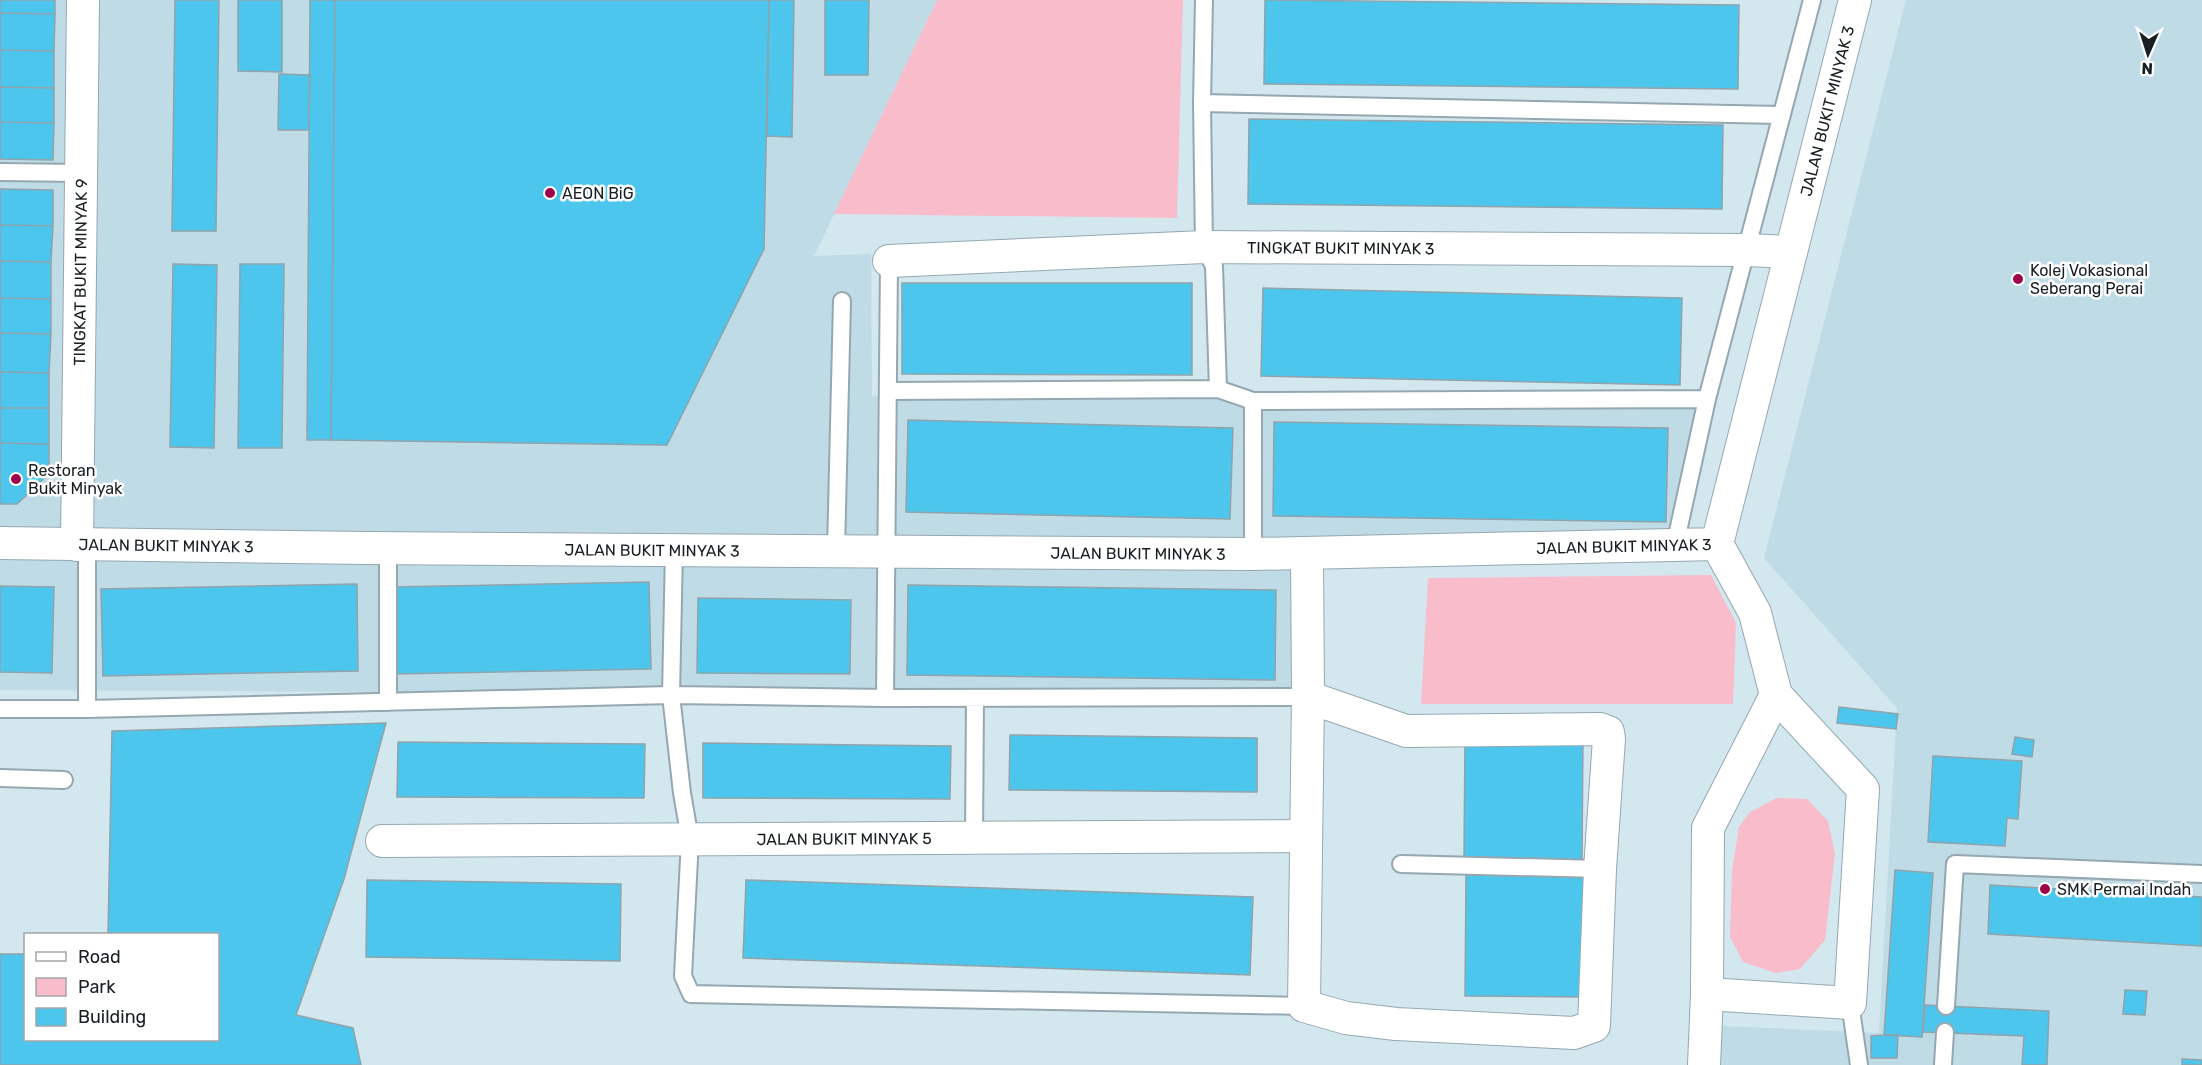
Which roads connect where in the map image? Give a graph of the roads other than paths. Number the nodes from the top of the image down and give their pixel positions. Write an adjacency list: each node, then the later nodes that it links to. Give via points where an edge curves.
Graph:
1 (83, 0): 8 (street, TINGKAT BUKIT MINYAK 9)
2 (1204, 0): 5 (lane)
3 (1812, 0): 6 (lane)
4 (1855, 0): 11 (street, JALAN BUKIT MINYAK 3)
5 (1202, 103): 6 (lane); 9 (lane)
6 (1782, 115): 10 (lane)
7 (0, 172): 8 (lane)
8 (80, 173): 20 (street, TINGKAT BUKIT MINYAK 9)
9 (1204, 247): 10 (street, TINGKAT BUKIT MINYAK 3); 12 (street, TINGKAT BUKIT MINYAK 3); 14 (lane, via 1214,267)
10 (1746, 249): 11 (street, TINGKAT BUKIT MINYAK 3); 16 (lane)
11 (1791, 252): 19 (street, JALAN BUKIT MINYAK 3)
12 (889, 261): 15 (lane)
13 (842, 301): 24 (lane)
14 (1218, 389): 15 (lane); 17 (lane)
15 (888, 391): 25 (lane)
16 (1707, 399): 17 (lane); 21 (lane)
17 (1253, 400): 27 (lane)
18 (0, 543): 20 (street, JALAN BUKIT MINYAK 3)
19 (1717, 544): 21 (street, JALAN BUKIT MINYAK 3); 29 (street, via 1755,613)
20 (82, 545): 22 (street, JALAN BUKIT MINYAK 3); 35 (lane)
21 (1675, 545): 26 (street, JALAN BUKIT MINYAK 3)
22 (388, 548): 23 (street, JALAN BUKIT MINYAK 3); 33 (lane)
23 (674, 549): 24 (street, JALAN BUKIT MINYAK 3); 28 (lane)
24 (836, 551): 25 (street, JALAN BUKIT MINYAK 3)
25 (886, 552): 27 (street, JALAN BUKIT MINYAK 3); 31 (lane)
26 (1307, 553): 27 (street, JALAN BUKIT MINYAK 3); 30 (street)
27 (1253, 554)
28 (671, 695): 31 (lane); 33 (lane); 40 (lane)
29 (1776, 695): 45 (street, via 1708,828); 46 (street, via 1863,789)
30 (1308, 697): 32 (lane); 38 (street); 43 (street, via 1406,731 1608,732)
31 (885, 698): 32 (lane)
32 (975, 698): 39 (lane)
33 (388, 702): 35 (lane)
34 (0, 709): 35 (lane)
35 (87, 709)
36 (0, 778): 37 (lane)
37 (64, 780)
38 (1305, 836): 39 (street, JALAN BUKIT MINYAK 5); 47 (street)
39 (974, 838): 40 (street, JALAN BUKIT MINYAK 5)
40 (690, 839): 41 (street, JALAN BUKIT MINYAK 5); 47 (lane, via 683,976 691,994)
41 (382, 841)
42 (1401, 864): 43 (lane)
43 (1600, 869): 47 (street, via 1594,1026 1574,1033 1396,1024 1346,1018)
44 (2202, 874): 48 (lane, via 1955,864)
45 (1707, 994): 46 (street); 50 (street)
46 (1850, 1004): 51 (lane)
47 (1304, 1006)
48 (1946, 1006)
49 (1945, 1032): 52 (lane)
50 (1704, 1065)
51 (1859, 1065)
52 (1943, 1065)

